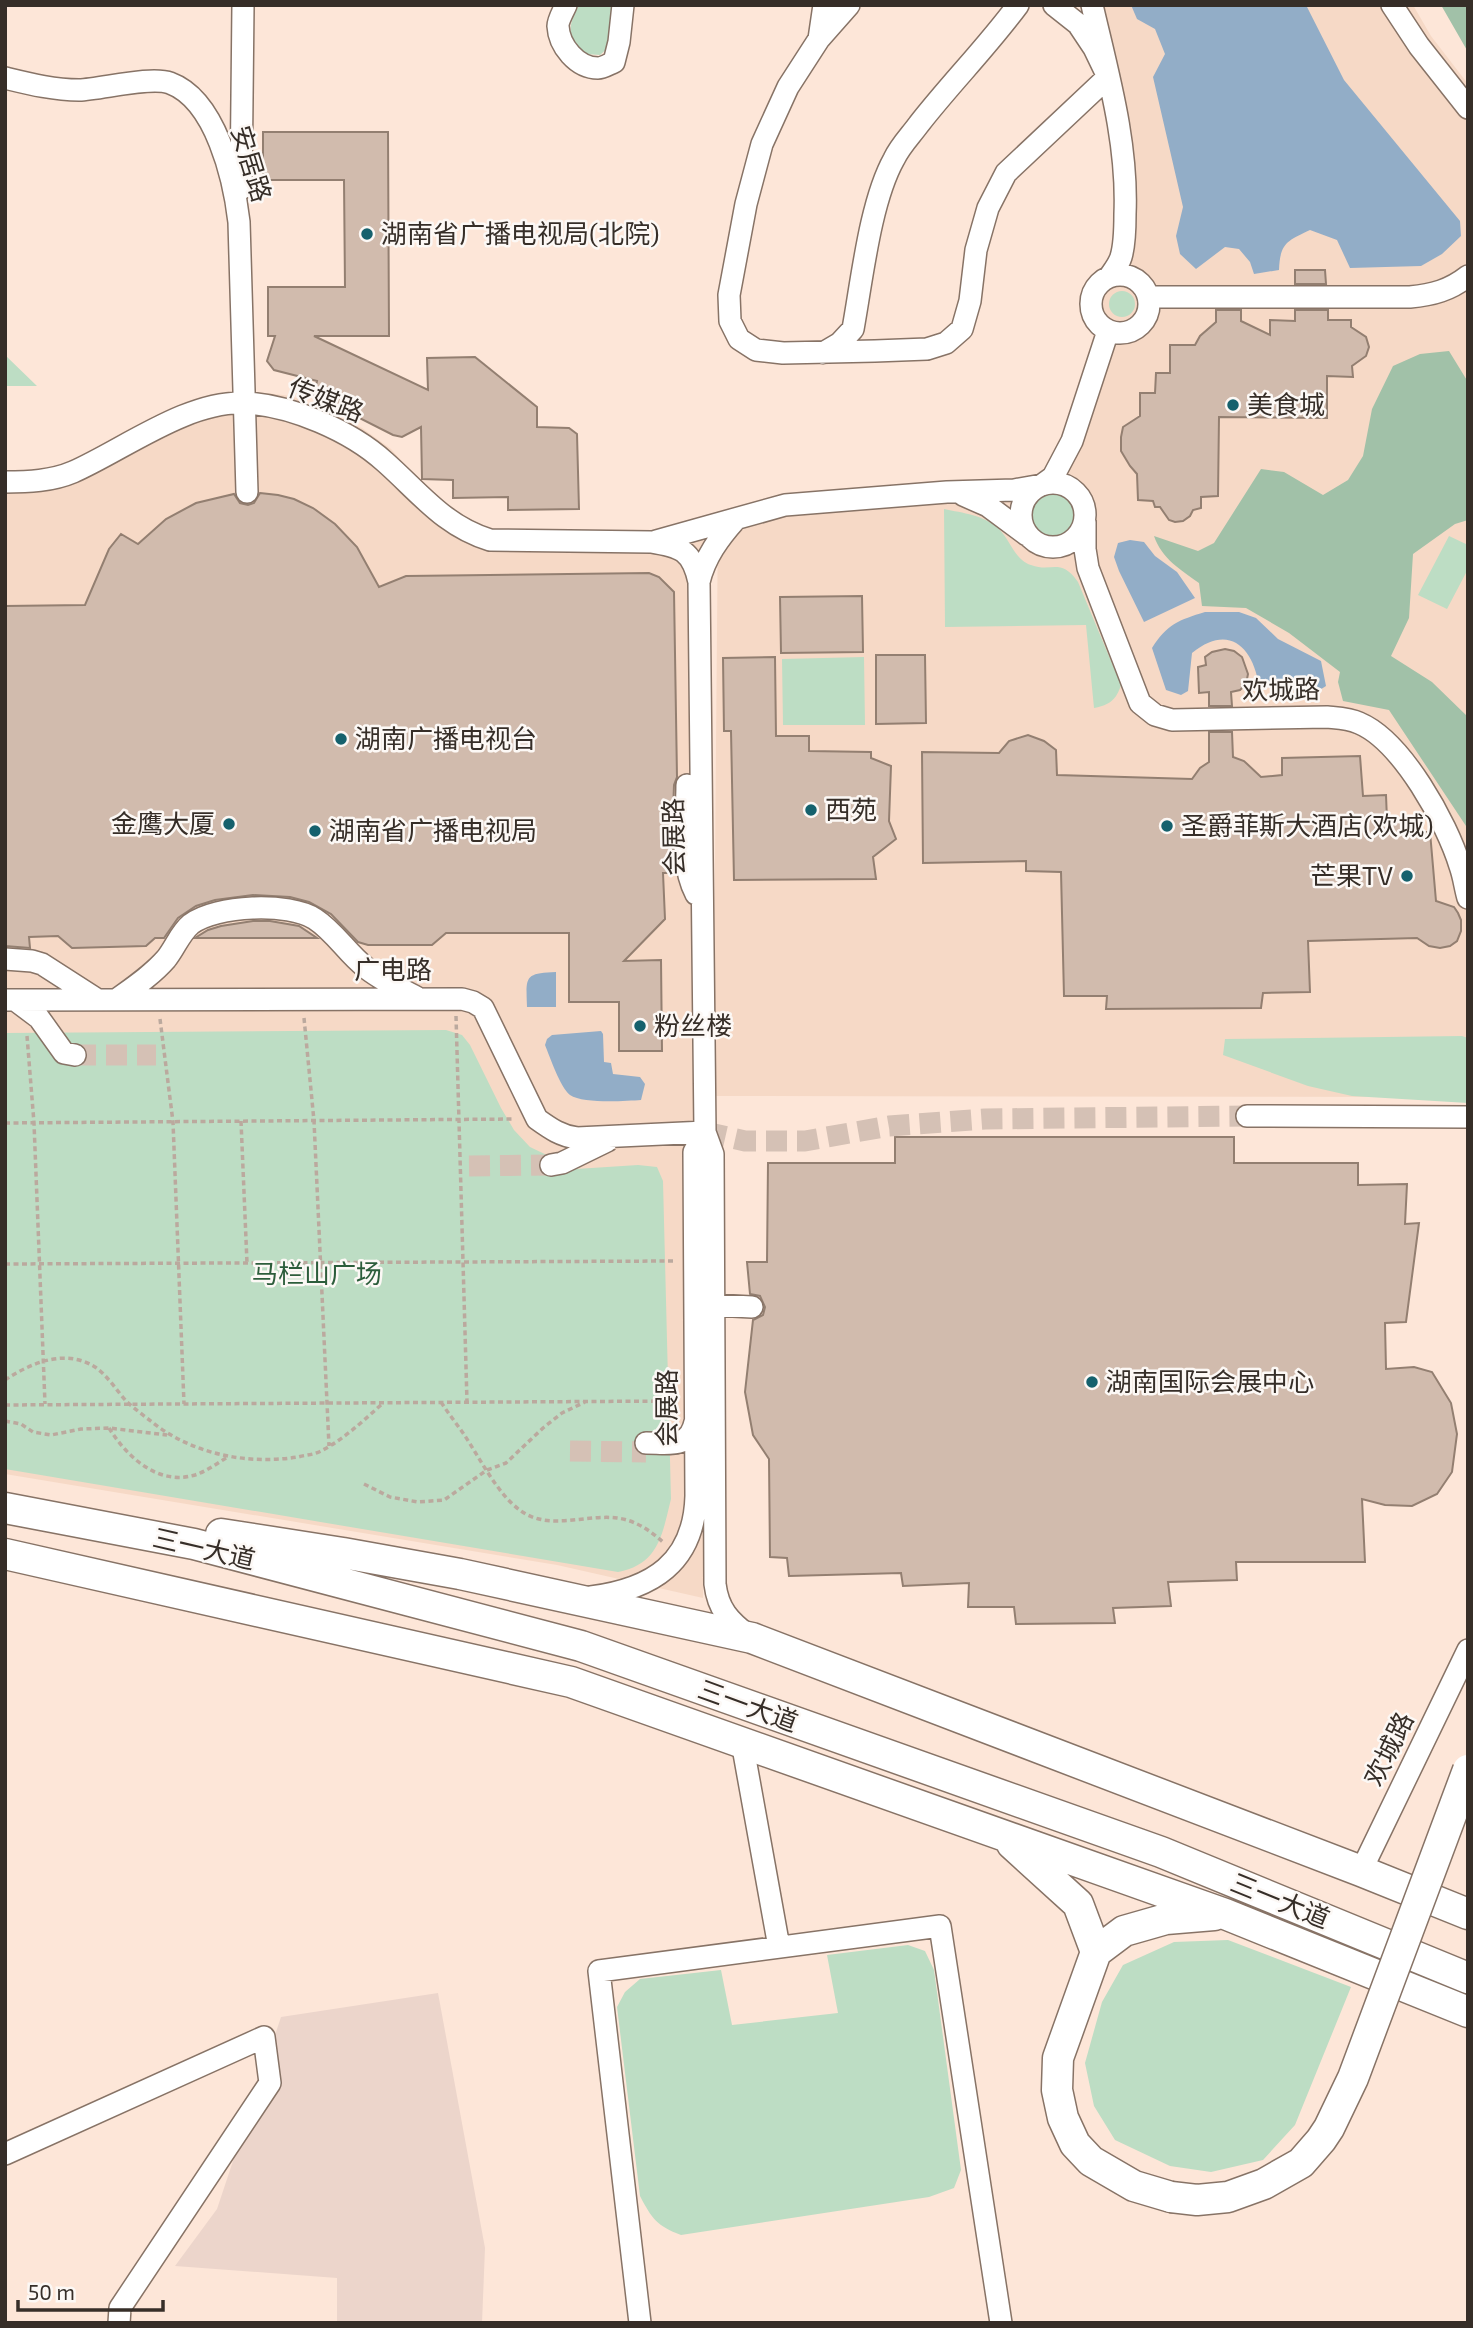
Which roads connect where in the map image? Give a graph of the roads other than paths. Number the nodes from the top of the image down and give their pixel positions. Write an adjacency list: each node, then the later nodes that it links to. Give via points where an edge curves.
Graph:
1 (243, 5): 14 (street)
2 (566, 5): 3 (street, via 558,24 562,45 587,66 600,68 614,62)
3 (623, 5)
4 (824, 5): 10 (street)
5 (849, 5): 10 (street)
6 (1018, 5): 19 (street, via 932,108 884,178)
7 (1054, 5): 11 (street, via 1078,24)
8 (1092, 5): 11 (street)
9 (1392, 5): 13 (street)
10 (819, 39): 22 (street, via 788,87 762,144 746,204 730,295 730,321 739,339 756,350)
11 (1108, 77): 15 (street, via 1124,152); 21 (street, via 1006,173 988,208 976,250 962,329 946,343 927,349)
12 (5, 78): 14 (street, 安居路, via 81,90 169,82 207,117 235,188)
13 (1468, 108)
14 (239, 222): 23 (street, 安居路)
15 (1124, 239): 16 (street, via 1121,260); 18 (street)
16 (1110, 276): 18 (street, via 1120,275); 20 (street, via 1094,288 1090,298 1093,318)
17 (1468, 276): 18 (street, via 1455,286 1421,296)
18 (1143, 289): 20 (street, via 1147,315 1135,329 1117,334)
19 (853, 329): 21 (street); 22 (street)
20 (1108, 331): 24 (street)
21 (875, 352): 22 (street)
22 (823, 353)
23 (244, 403): 25 (street, 传媒路, via 205,409 167,423 52,479); 27 (street, 安居路); 32 (street, 传媒路, via 311,418 358,440 470,534 490,540)
24 (1072, 441): 26 (street, via 1053,477); 29 (street, via 1071,466)
25 (5, 482)
26 (1042, 485): 28 (street); 29 (street, via 1063,484); 33 (street, via 1027,496 1021,514 1026,533)
27 (247, 492)
28 (947, 492): 30 (street, via 785,505); 33 (street, via 988,506)
29 (1080, 496): 31 (street)
30 (736, 519): 32 (street); 35 (street, via 713,547)
31 (1085, 522): 33 (street, via 1068,544); 34 (street, 欢城路)
32 (651, 542): 35 (street, via 685,553 695,564)
33 (1041, 544): 34 (street)
34 (1088, 568): 36 (street, 欢城路, via 1140,703 1155,715 1172,720 1327,717 1361,723 1398,755 1429,799 1447,833)
35 (699, 582): 44 (street, 会展路)
36 (1468, 898)
37 (5, 959): 40 (street, via 42,964)
38 (417, 998): 40 (street, 广电路); 40 (street, via 365,967 315,918 289,909 241,909 211,914 191,925 152,972); 45 (street, 广电路, via 455,998 483,1008 537,1119 564,1136)
39 (10, 1000): 40 (street, 广电路); 41 (street, via 39,1018 64,1053)
40 (107, 1000)
41 (75, 1055)
42 (1247, 1115): 43 (street)
43 (1468, 1117)
44 (705, 1132): 45 (street); 47 (street, 会展路, via 713,1154); 47 (street, 会展路, via 694,1152 695,1261)
45 (616, 1137): 46 (street)
46 (551, 1165)
47 (709, 1306): 48 (street); 49 (street, 会展路); 57 (street, 会展路, via 717,1599 726,1617)
48 (752, 1307)
49 (695, 1411): 50 (street, 会展路); 50 (street, via 690,1436 679,1443 646,1447 682,1454)
50 (695, 1467): 56 (street, 会展路, via 695,1509 688,1539 672,1565 623,1592)
51 (5, 1502): 56 (highway, via 343,1553)
52 (5, 1508): 67 (highway, 三一大道, via 194,1544 581,1646 1161,1852)
53 (5, 1554): 55 (highway, 三一大道)
54 (5, 1570): 55 (street)
55 (92, 1572): 59 (highway, 三一大道, via 571,1682)
56 (564, 1597): 57 (highway)
57 (752, 1638): 62 (highway)
58 (1468, 1650): 62 (street, 欢城路)
59 (742, 1742): 61 (highway, 三一大道); 65 (street)
60 (1468, 1770): 66 (highway, bridge, via 1353,2078 1329,2128 1301,2163 1264,2184 1228,2197 1171,2197 1134,2186 1091,2161 1075,2144 1057,2090 1058,2057)
61 (1002, 1835): 63 (highway, 三一大道); 66 (highway, via 1078,1903)
62 (1361, 1871): 64 (highway)
63 (1225, 1914): 66 (highway, via 1166,1919 1124,1931); 68 (highway, 三一大道)
64 (1468, 1914)
65 (779, 1947): 71 (street, via 599,1971); 72 (street, via 940,1926)
66 (1096, 1952)
67 (1468, 1978)
68 (1468, 2012)
69 (5, 2154): 70 (street, via 264,2037 270,2083 120,2308)
70 (119, 2323)
71 (640, 2323)
72 (1001, 2323)

